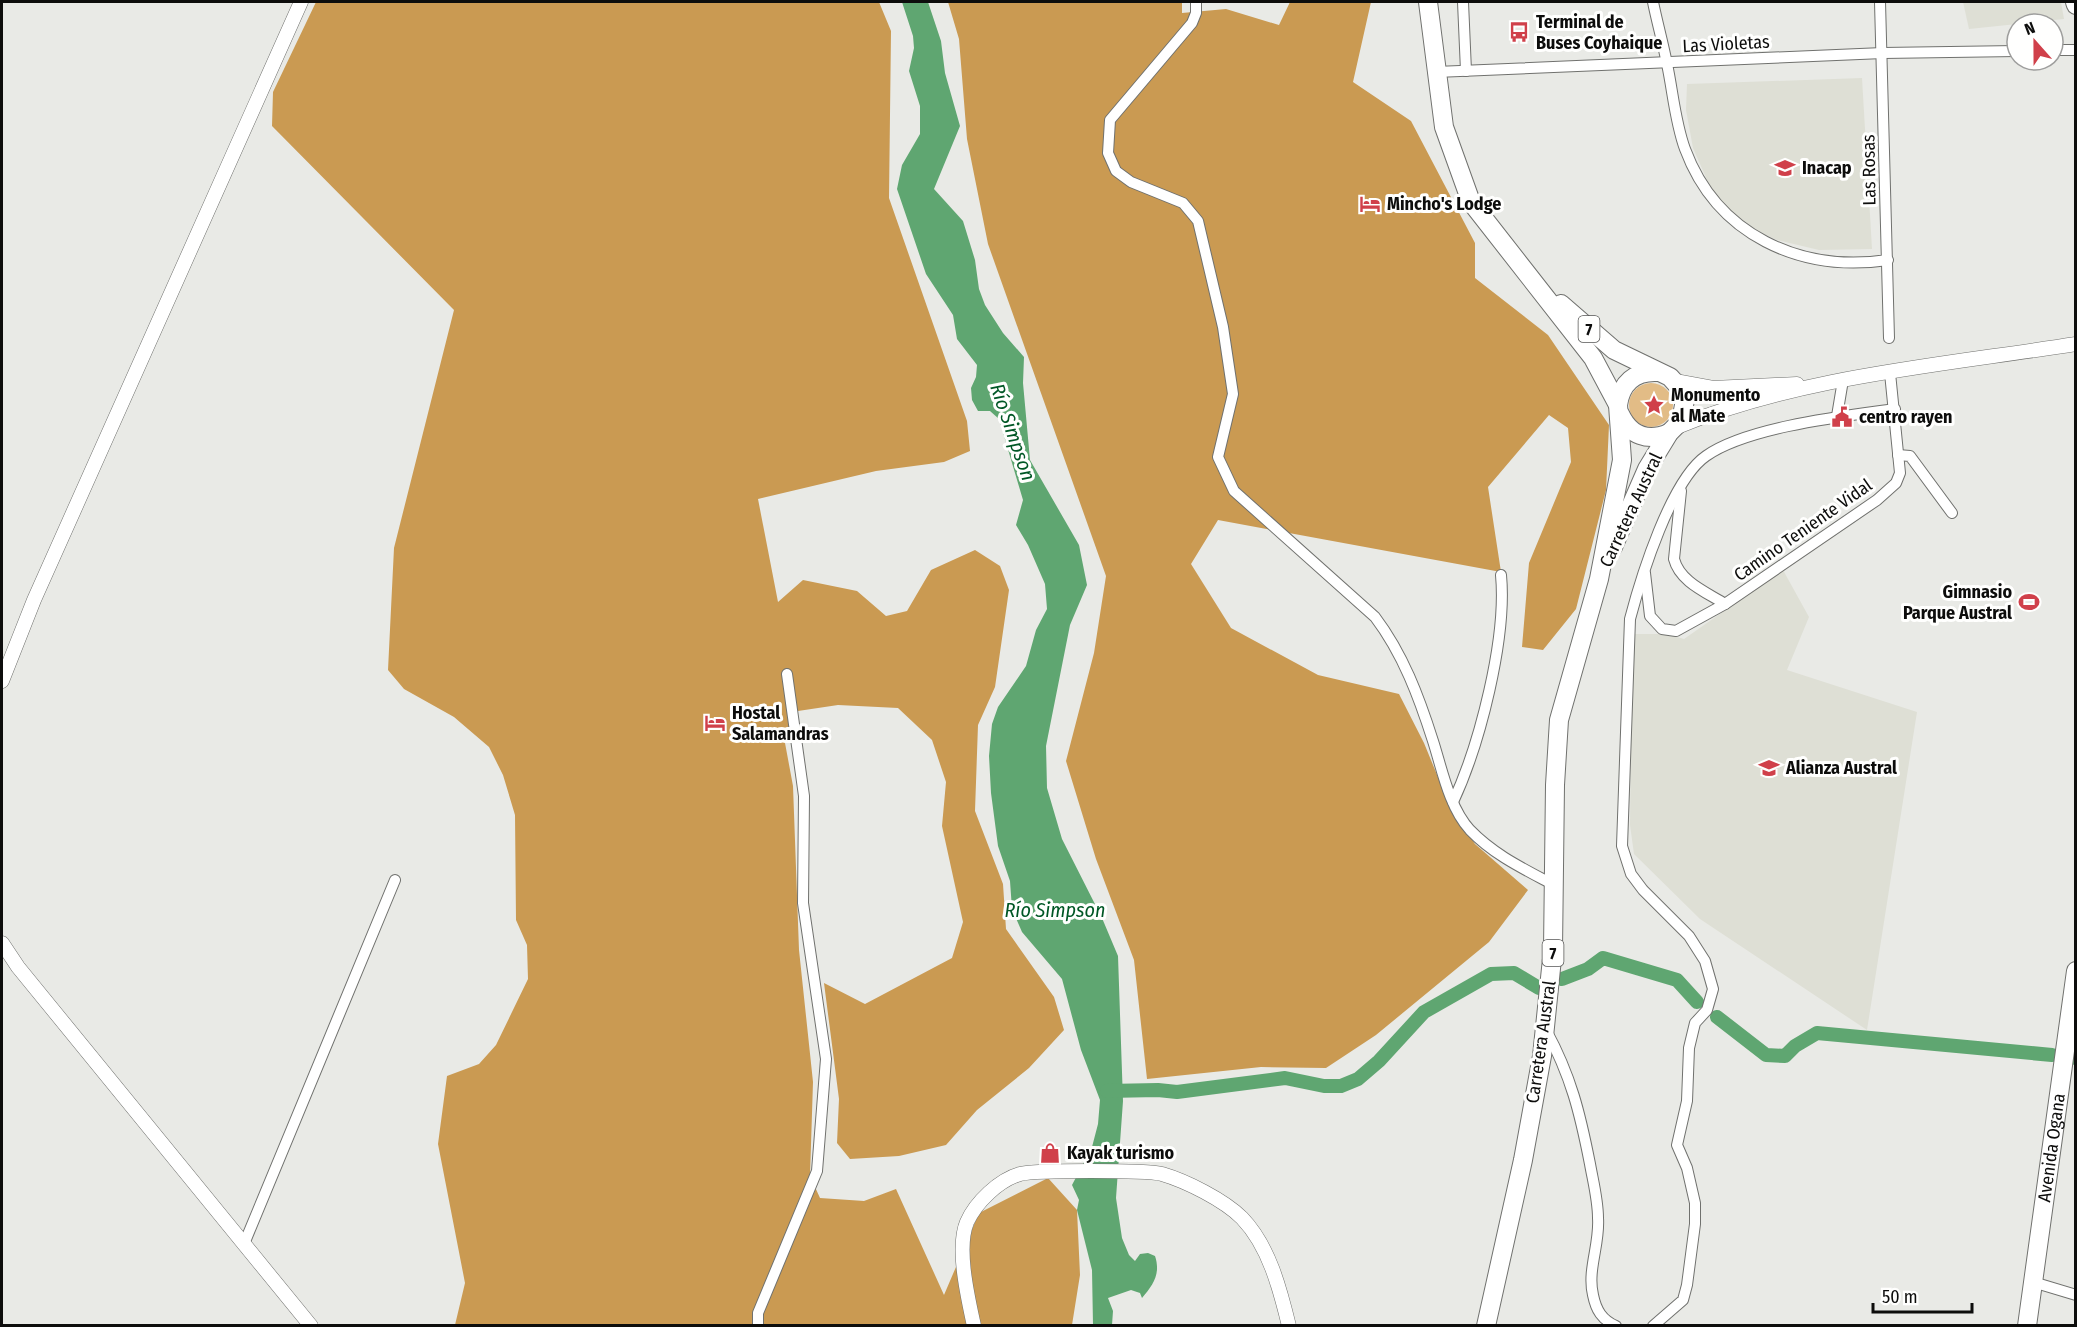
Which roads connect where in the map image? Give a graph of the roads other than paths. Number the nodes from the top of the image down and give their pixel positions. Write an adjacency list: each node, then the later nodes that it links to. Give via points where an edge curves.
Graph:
1 (301, 2): 33 (street, via 34,600)
2 (1196, 2): 34 (street, via 1192,23 1110,120 1108,153 1116,171 1131,182 1183,203 1198,221 1223,327 1233,394 1218,457 1234,490 1375,617 1394,642 1422,707)
3 (1428, 2): 12 (main road, Carretera Austral / 7)
4 (1434, 2): 12 (main road, Carretera Austral)
5 (1463, 2): 11 (street)
6 (1653, 2): 10 (street)
7 (1880, 2): 9 (street, Las Rosas)
8 (2005, 51): 9 (street, Las Violetas)
9 (1883, 53): 10 (street, Las Violetas); 13 (street, Las Rosas)
10 (1667, 64): 11 (street, Las Violetas); 13 (street, via 1680,135 1690,162 1731,218 1770,245 1802,257 1844,264)
11 (1466, 71): 12 (street, Las Violetas)
12 (1436, 72): 14 (main road, Carretera Austral / 7, via 1444,127 1471,202)
13 (1888, 260): 15 (street, Las Rosas)
14 (1528, 276): 17 (main road, Carretera Austral / 7, via 1614,350); 22 (main road, Carretera Austral / 7, via 1593,358)
15 (1889, 338)
16 (2076, 344): 18 (street)
17 (1657, 372): 19 (main road, Carretera Austral / 7); 22 (main road, via 1633,377 1622,389)
18 (1890, 373): 20 (street); 21 (street, Camino Teniente Vidal)
19 (1675, 381): 20 (street, via 1713,388); 24 (main road, Carretera Austral / 7, via 1685,400 1684,414)
20 (1838, 381): 23 (street); 24 (street, via 1744,403)
21 (1894, 409): 23 (street, Camino Teniente Vidal); 25 (street, Camino Teniente Vidal)
22 (1619, 410): 24 (main road, via 1624,423 1640,436 1650,438); 30 (main road, Carretera Austral / 7, via 1622,460)
23 (1837, 416): 26 (street, Camino Teniente Vidal, via 1741,438 1705,456)
24 (1673, 430): 30 (main road, Carretera Austral / 7, via 1647,470)
25 (1898, 455): 27 (street, via 1910,456); 31 (street, Camino Teniente Vidal, via 1900,473 1896,483 1877,500)
26 (1683, 479): 28 (street, Camino Teniente Vidal); 31 (street, Camino Teniente Vidal, via 1676,570)
27 (1952, 513)
28 (1645, 570): 31 (street, Camino Teniente Vidal, via 1650,616 1662,629 1676,631); 52 (street, via 1630,619 1622,846 1631,874 1689,936 1705,961 1713,989 1707,1010 1695,1023 1689,1048 1687,1101 1677,1145 1688,1168 1695,1203 1687,1285 1683,1300)
29 (1501, 575): 34 (street, via 1503,598 1494,665 1467,772)
30 (1599, 579): 36 (main road, Carretera Austral / 7, via 1559,720)
31 (1725, 604)
32 (787, 674): 47 (street, via 804,796 803,903 826,1059 817,1171 758,1313)
33 (2, 681)
34 (1453, 802): 36 (street, via 1469,828 1503,859)
35 (395, 880): 43 (street)
36 (1554, 885): 42 (main road, Carretera Austral / 7, via 1553,949)
37 (2, 943): 39 (street)
38 (2, 960): 39 (street)
39 (18, 967): 43 (street)
40 (2076, 971): 41 (main road, Avenida Ogana)
41 (2073, 1004): 44 (main road, Avenida Ogana)
42 (1545, 1027): 50 (main road, Carretera Austral / 7, via 1523,1160); 51 (street, via 1576,1095 1594,1186 1598,1218 1592,1292 1596,1307 1606,1321)
43 (244, 1244): 46 (street)
44 (2032, 1282): 45 (street); 53 (main road, Avenida Ogana)
45 (2076, 1295)
46 (311, 1326)
47 (758, 1326)
48 (974, 1326): 49 (street, via 963,1244 967,1223 978,1203 999,1186 1020,1174 1048,1172 1161,1174 1215,1198 1241,1218 1259,1242 1279,1286)
49 (1289, 1326)
50 (1486, 1326)
51 (1616, 1326)
52 (1653, 1326)
53 (2026, 1326)

